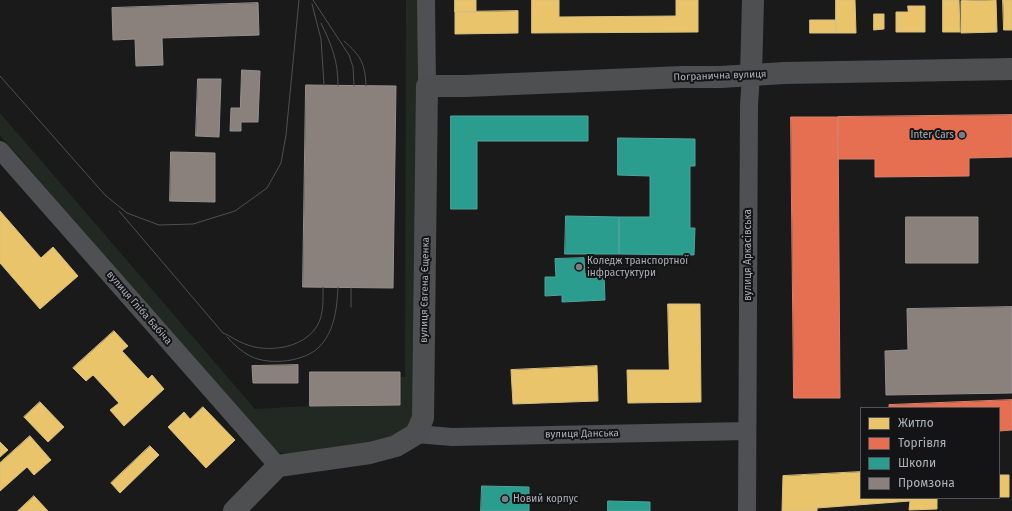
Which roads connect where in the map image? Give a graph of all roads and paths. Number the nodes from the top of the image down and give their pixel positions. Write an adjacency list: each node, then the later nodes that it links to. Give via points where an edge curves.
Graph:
1 (426, 0): 5 (street, вулиця Євгена Єщенка)
2 (753, 0): 4 (street, вулиця Аркасівська)
3 (1012, 69): 4 (street, Погранична вулиця)
4 (751, 75): 5 (street, Погранична вулиця); 7 (street, вулиця Аркасівська)
5 (427, 86): 8 (street, вулиця Євгена Єщенка, via 423,418)
6 (0, 150): 9 (street, вулиця Гліба Бабіча)
7 (747, 431): 8 (street, вулиця Данська, via 452,437); 11 (street, вулиця Аркасівська)
8 (416, 434): 9 (street, via 396,446 370,453)
9 (278, 466): 10 (street)
10 (234, 511)
11 (747, 511)

